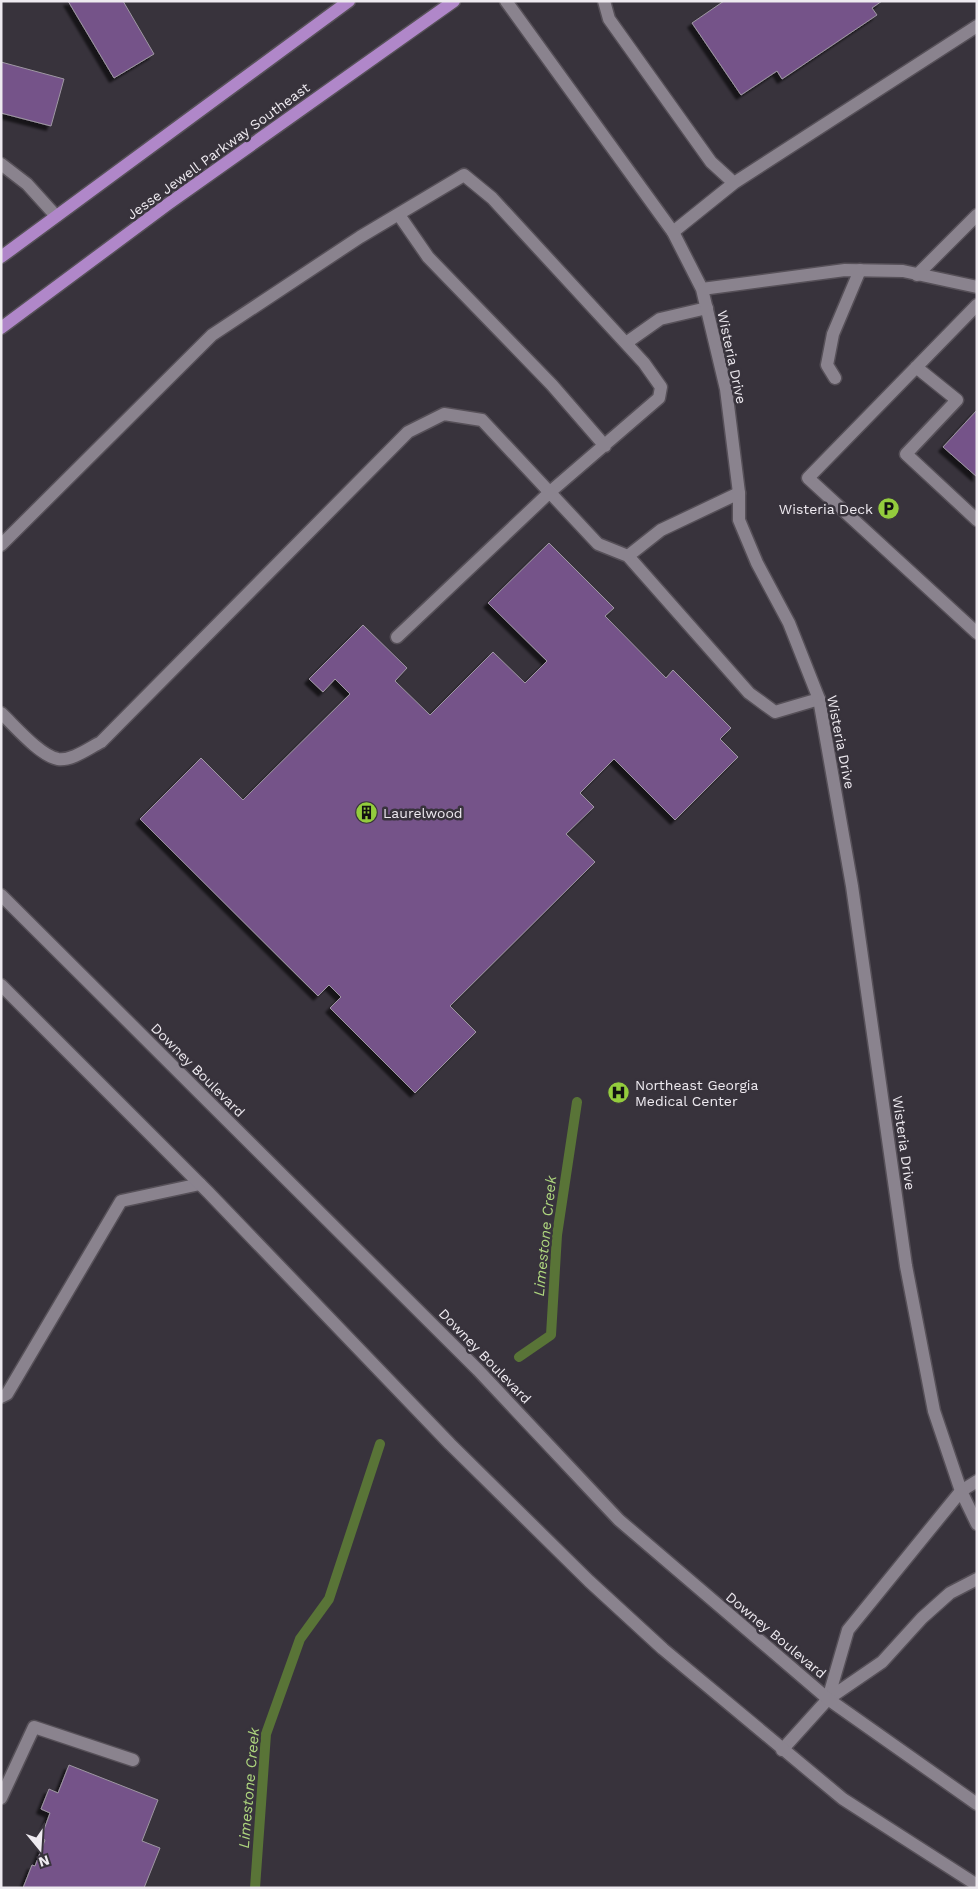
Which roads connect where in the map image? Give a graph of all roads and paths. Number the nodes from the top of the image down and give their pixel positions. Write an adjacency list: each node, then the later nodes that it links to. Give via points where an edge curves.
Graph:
1 (349, 1): 10 (main road)
2 (454, 1): 19 (main road, Jesse Jewell Parkway Southeast, via 168,204)
3 (506, 1): 11 (main road, Wisteria Drive)
4 (604, 1): 7 (main road, via 609,19 711,162)
5 (977, 26): 7 (main road)
6 (1, 164): 10 (main road, via 27,184)
7 (734, 183): 11 (main road)
8 (399, 215): 20 (main road, via 464,175 492,198); 23 (main road, via 428,257); 27 (main road, via 360,237 212,335)
9 (977, 215): 14 (main road)
10 (56, 216): 12 (main road)
11 (673, 232): 16 (main road, Wisteria Drive)
12 (1, 257)
13 (860, 270): 14 (main road); 16 (main road); 22 (main road, via 833,334 827,365)
14 (917, 275): 15 (main road)
15 (977, 287)
16 (702, 289): 18 (main road, Wisteria Drive)
17 (977, 305): 21 (main road)
18 (706, 308): 20 (main road, via 660,319); 25 (main road, Wisteria Drive, via 726,390)
19 (1, 328)
20 (626, 343): 23 (main road, via 661,387 659,398)
21 (916, 367): 26 (main road, via 957,400 906,454); 29 (main road, via 808,478)
22 (834, 378)
23 (605, 446): 24 (main road)
24 (550, 492): 28 (main road, via 598,544); 30 (main road); 32 (main road, via 482,420 444,414 408,432 101,742 75,756 58,759 41,750)
25 (739, 493): 28 (main road, via 661,530); 31 (main road, Wisteria Drive, via 739,520 789,623)
26 (977, 520)
27 (1, 545)
28 (628, 556): 31 (main road, via 749,693 775,712)
29 (977, 633)
30 (397, 637)
31 (819, 700): 38 (main road, Wisteria Drive, via 852,886 906,1266 934,1411)
32 (1, 713)
33 (1, 895): 41 (main road, Downey Boulevard, via 478,1370 619,1520)
34 (1, 985): 35 (main road)
35 (200, 1184): 36 (main road, via 121,1201 7,1394); 42 (main road, via 450,1444 589,1581)
36 (1, 1397)
37 (977, 1481): 38 (main road)
38 (960, 1491): 39 (main road, Wisteria Drive); 41 (main road, via 848,1630)
39 (977, 1524)
40 (977, 1579): 41 (main road, via 950,1593 882,1662)
41 (828, 1699): 42 (main road); 45 (main road, Downey Boulevard)
42 (782, 1750): 46 (main road, via 843,1799)
43 (133, 1760): 44 (main road, via 34,1727)
44 (1, 1798)
45 (977, 1804)
46 (977, 1886)

